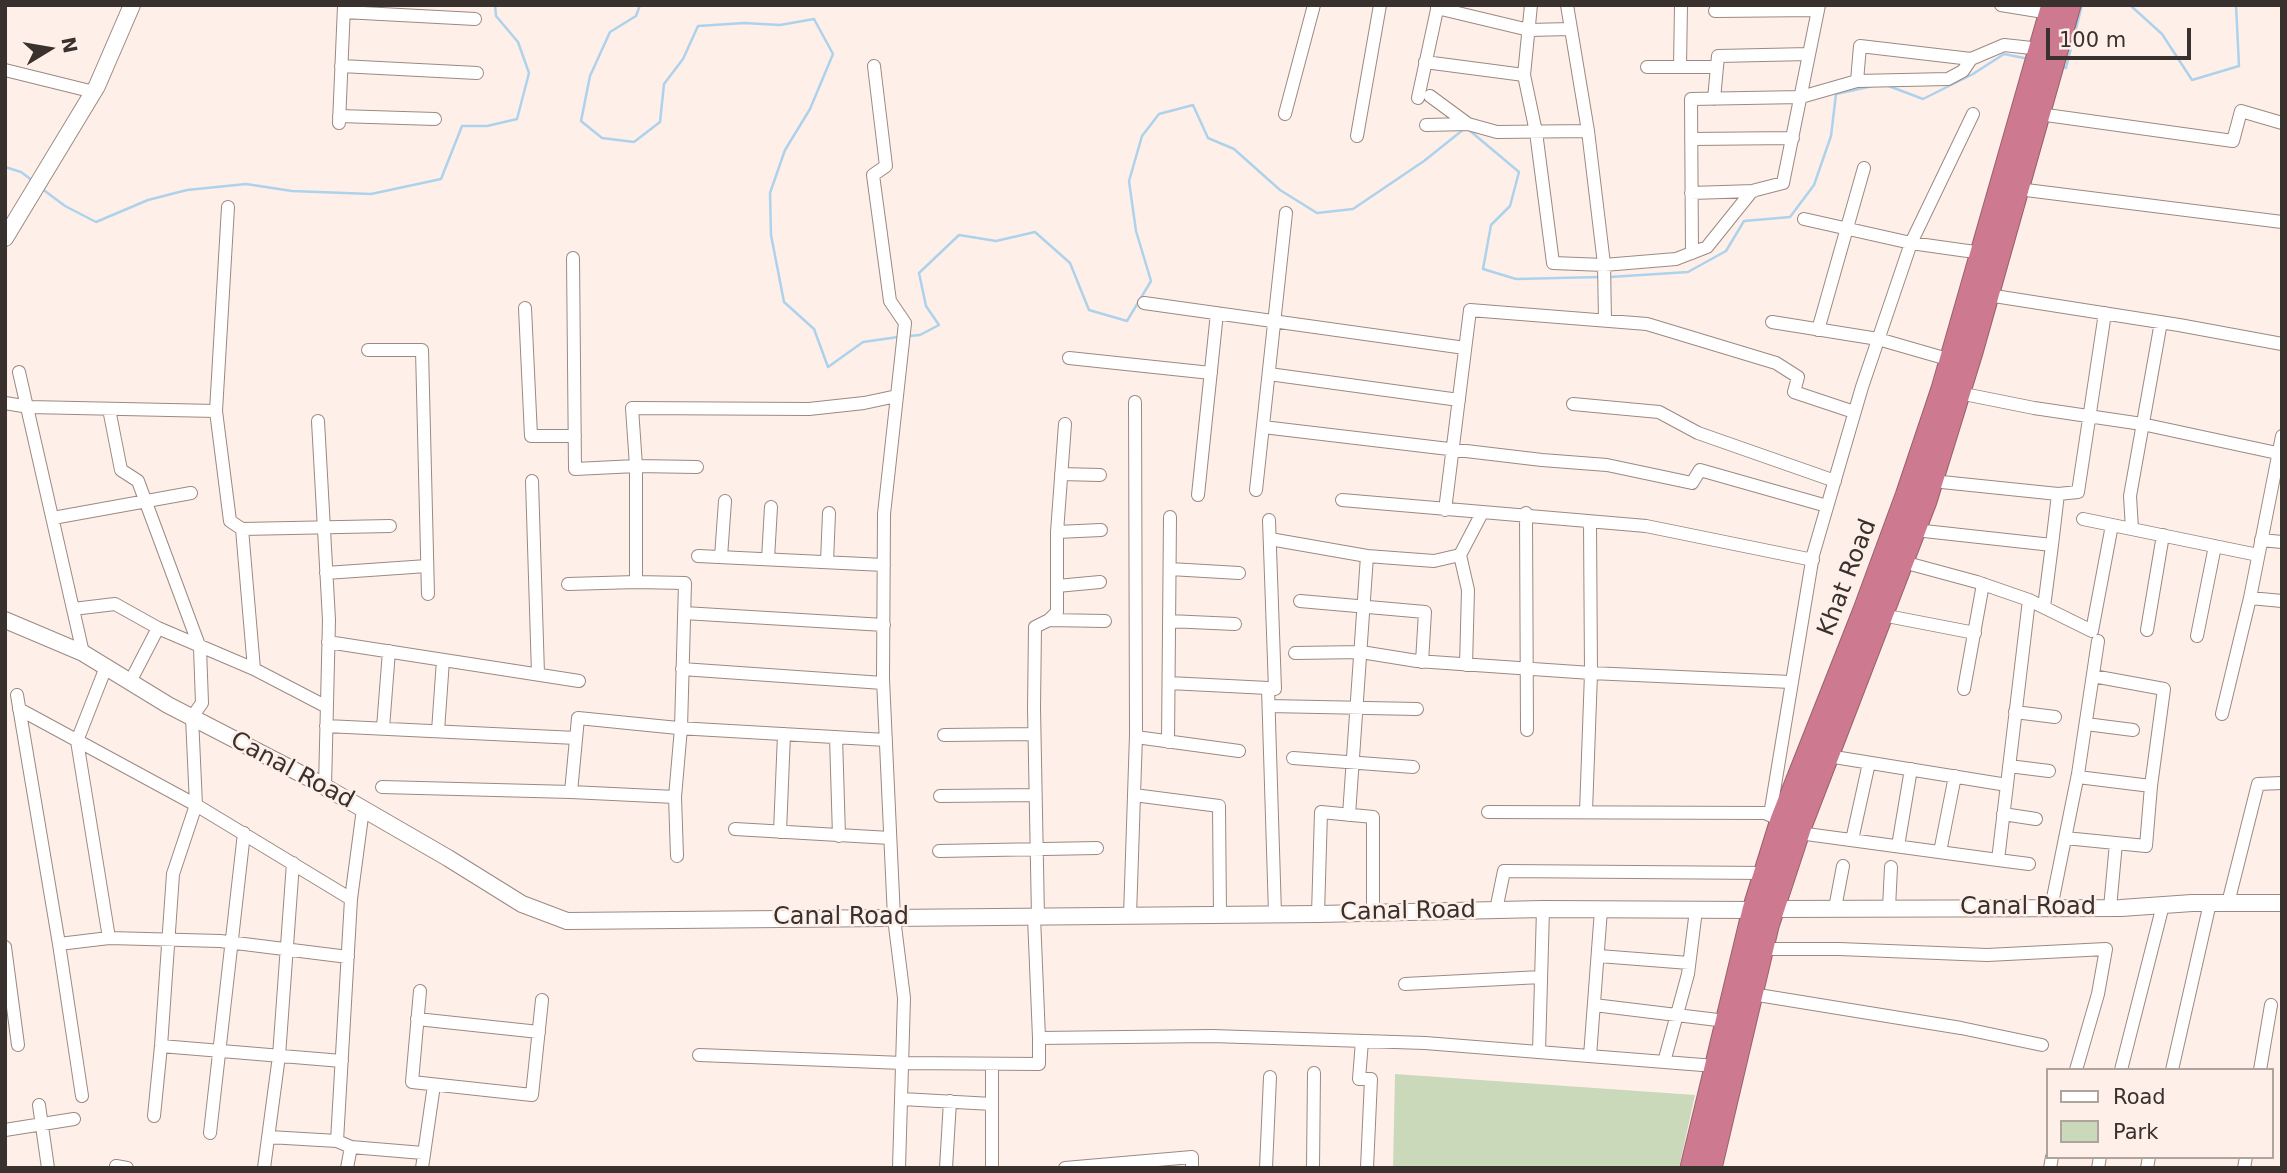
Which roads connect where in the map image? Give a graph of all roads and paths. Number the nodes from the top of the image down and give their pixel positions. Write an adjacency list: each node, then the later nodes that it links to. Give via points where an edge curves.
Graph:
1 (132, 5): 29 (street)
2 (1314, 5): 33 (street)
3 (1380, 5): 41 (street)
4 (1531, 5): 16 (street)
5 (1567, 5): 15 (street)
6 (1681, 5): 22 (street)
7 (2001, 5): 14 (street)
8 (2070, 5): 14 (highway, Khat Road)
9 (1437, 7): 16 (street); 19 (street)
10 (1818, 8): 12 (street); 17 (street)
11 (344, 9): 13 (street); 20 (street)
12 (1715, 11)
13 (475, 19)
14 (2050, 25): 18 (street); 32 (highway, Khat Road); 32 (highway, Khat Road)
15 (1570, 29): 16 (street); 40 (street)
16 (1529, 30): 27 (street)
17 (1809, 54): 23 (street, via 1718,56); 30 (street)
18 (1972, 59): 28 (street, via 1948,79); 28 (street, via 1860,46)
19 (1425, 62): 27 (street); 37 (street, via 1424,97)
20 (341, 66): 26 (street); 35 (street, via 339,119)
21 (874, 66): 79 (street, via 886,166 873,175 890,300 905,323)
22 (1680, 67): 23 (street); 24 (street)
23 (1717, 67): 31 (street)
24 (1647, 68)
25 (5, 70): 29 (street)
26 (477, 73)
27 (1524, 75): 39 (street)
28 (1857, 81): 30 (street)
29 (94, 92): 53 (street)
30 (1801, 97): 31 (street); 42 (street)
31 (1714, 99): 43 (street, via 1691,99)
32 (2036, 105): 36 (street, via 2233,141 2241,111); 45 (highway, Khat Road); 56 (highway, Khat Road)
33 (1284, 114)
34 (1973, 114): 54 (street)
35 (435, 119)
36 (2282, 123)
37 (1468, 124): 38 (street); 39 (street, via 1497,132)
38 (1426, 125)
39 (1536, 131): 40 (street); 58 (street, via 1553,263)
40 (1588, 131): 58 (street)
41 (1357, 136)
42 (1793, 138): 43 (street); 46 (street, via 1783,183)
43 (1691, 139): 47 (street)
44 (1864, 168): 52 (street)
45 (2018, 189): 51 (street); 56 (highway, Khat Road)
46 (1754, 191): 47 (street); 55 (street, via 1707,247)
47 (1691, 193): 55 (street)
48 (228, 207): 86 (street)
49 (1286, 214): 65 (street)
50 (1804, 219): 52 (street)
51 (2282, 222)
52 (1846, 229): 54 (street); 68 (street)
53 (5, 238)
54 (1911, 243): 56 (street); 69 (street)
55 (1692, 253): 58 (street, via 1676,259)
56 (1987, 257): 59 (highway, Khat Road); 74 (highway, Khat Road)
57 (573, 258): 93 (street)
58 (1604, 265): 64 (street)
59 (1989, 295): 63 (street); 78 (highway, Khat Road)
60 (1144, 303): 62 (street)
61 (525, 309): 93 (street, via 531,436)
62 (1217, 313): 65 (street); 76 (street)
63 (2105, 313): 67 (street); 88 (street)
64 (1605, 320): 71 (street, via 1470,310); 87 (street, via 1647,324 1776,363 1798,377 1794,392)
65 (1275, 321): 71 (street); 77 (street)
66 (1772, 322): 68 (street)
67 (2161, 322): 70 (street); 91 (street)
68 (1818, 330): 69 (street)
69 (1878, 340): 74 (street); 87 (street)
70 (2282, 344)
71 (1465, 348): 80 (street)
72 (368, 350): 147 (street, via 422,350)
73 (1069, 358): 76 (street)
74 (1951, 360): 78 (highway, Khat Road)
75 (19, 372): 84 (street)
76 (1211, 373): 108 (street)
77 (1269, 374): 80 (street); 92 (street)
78 (1951, 391): 88 (street); 104 (highway, Khat Road); 143 (highway, Khat Road)
79 (897, 396): 97 (street, via 809,409 632,408); 146 (street, via 884,514)
80 (1459, 400): 95 (street)
81 (1135, 402): 221 (street)
82 (5, 403): 84 (street)
83 (1573, 404): 103 (street, via 1659,412 1698,433)
84 (27, 406): 85 (street); 119 (street)
85 (109, 409): 86 (street); 110 (street, via 121,470 138,481)
86 (216, 411): 126 (street, via 230,521)
87 (1854, 412): 103 (street)
88 (2090, 416): 91 (street); 107 (street, via 2078,492)
89 (318, 421): 125 (street)
90 (1065, 424): 99 (street)
91 (2142, 424): 96 (street); 127 (street, via 2130,496)
92 (1263, 427): 95 (street); 105 (street)
93 (575, 436): 97 (street, via 575,469)
94 (2282, 436): 96 (street)
95 (1453, 450): 112 (street, via 1607,466 1692,483 1700,470); 114 (street)
96 (2277, 453): 101 (street)
97 (636, 467): 98 (street); 151 (street)
98 (697, 467)
99 (1061, 474): 100 (street); 130 (street)
100 (1100, 475)
101 (2277, 477): 133 (street)
102 (532, 481): 191 (street)
103 (1835, 481): 112 (street)
104 (1932, 481): 107 (street); 129 (highway, Khat Road)
105 (1256, 490)
106 (191, 493): 110 (street)
107 (2058, 494): 135 (street)
108 (1198, 495)
109 (1342, 500): 114 (street)
110 (146, 501): 119 (street); 178 (street)
111 (725, 501): 141 (street)
112 (1828, 506): 144 (street)
113 (771, 507): 142 (street)
114 (1445, 510): 116 (street)
115 (830, 513): 145 (street)
116 (1482, 513): 117 (street); 137 (street)
117 (1526, 515): 122 (street); 189 (street)
118 (1170, 517): 148 (street)
119 (53, 518): 163 (street)
120 (2083, 519): 123 (street)
121 (1269, 520): 132 (street)
122 (1590, 522): 144 (street, via 1646,526); 190 (street)
123 (2112, 525): 127 (street); 162 (street, via 2092,631)
124 (390, 526): 125 (street)
125 (324, 527): 126 (street); 149 (street)
126 (242, 529): 187 (street)
127 (2132, 529): 131 (street)
128 (1101, 530): 130 (street)
129 (1915, 530): 135 (street); 143 (highway, Khat Road)
130 (1057, 532): 155 (street)
131 (2163, 535): 136 (street); 173 (street)
132 (1270, 540): 140 (street); 198 (street, via 1275,689)
133 (2261, 540): 134 (street); 138 (street)
134 (2282, 542)
135 (2052, 545): 162 (street)
136 (2215, 546): 138 (street); 175 (street)
137 (1460, 555): 140 (street, via 1434,561); 185 (street, via 1468,590)
138 (2258, 555): 157 (street)
139 (698, 556): 141 (street)
140 (1367, 556): 161 (street)
141 (721, 557): 142 (street)
142 (768, 559): 145 (street)
143 (1894, 559): 154 (street); 165 (highway, Khat Road); 253 (highway, Khat Road)
144 (1812, 560): 197 (street)
145 (827, 562): 146 (street)
146 (884, 565): 171 (street)
147 (427, 566): 149 (street); 156 (street)
148 (1170, 569): 150 (street); 169 (street)
149 (326, 573): 177 (street)
150 (1239, 573)
151 (636, 582): 153 (street); 164 (street, via 685,583)
152 (1100, 582): 155 (street)
153 (568, 584)
154 (1983, 584): 158 (street); 174 (street)
155 (1057, 586): 167 (street, via 1057,612)
156 (428, 594)
157 (2250, 597): 160 (street); 207 (street)
158 (2029, 600): 162 (street); 206 (street)
159 (1300, 601): 161 (street)
160 (2282, 601)
161 (1364, 605): 180 (street); 184 (street, via 1426,612)
162 (2044, 607)
163 (73, 609): 172 (street, via 115,604); 181 (street)
164 (684, 613): 171 (street); 188 (street)
165 (1882, 615): 174 (street); 227 (highway, Khat Road)
166 (5, 620): 181 (street, Canal Road)
167 (1049, 620): 168 (street); 218 (street, via 1035,627)
168 (1105, 621)
169 (1169, 621): 170 (street); 196 (street)
170 (1235, 624)
171 (884, 625): 195 (street)
172 (158, 628): 178 (street); 194 (street)
173 (2147, 629)
174 (1975, 633): 199 (street)
175 (2197, 636)
176 (2098, 641): 192 (street)
177 (328, 642): 179 (street); 202 (street)
178 (199, 646): 187 (street); 208 (street, via 202,703)
179 (389, 651): 183 (street); 212 (street)
180 (1361, 652): 182 (street); 184 (street); 204 (street)
181 (83, 653): 186 (street, Canal Road)
182 (1295, 653)
183 (443, 660): 191 (street); 216 (street)
184 (1422, 662): 185 (street)
185 (1466, 665): 189 (street)
186 (106, 667): 194 (street, Canal Road); 224 (street)
187 (254, 669): 202 (street)
188 (682, 669): 195 (street); 213 (street)
189 (1527, 669): 190 (street); 214 (street)
190 (1591, 673): 197 (street); 250 (street)
191 (538, 674): 193 (street)
192 (2093, 676): 210 (street); 239 (street, via 2164,689)
193 (579, 681)
194 (130, 682): 208 (street, Canal Road)
195 (883, 682): 223 (street)
196 (1169, 682): 198 (street); 225 (street)
197 (1791, 682): 253 (street)
198 (1269, 688): 201 (street)
199 (1964, 689)
200 (16, 695): 203 (street)
201 (1269, 706): 204 (street); 293 (street)
202 (327, 707): 211 (street)
203 (19, 709): 224 (street); 300 (street)
204 (1357, 709): 205 (street); 229 (street)
205 (1417, 709)
206 (2015, 712): 209 (street); 231 (street)
207 (2222, 714)
208 (192, 717): 240 (street, Canal Road); 247 (street)
209 (2055, 717)
210 (2086, 724): 215 (street); 236 (street)
211 (326, 726): 212 (street); 240 (street)
212 (383, 728): 216 (street)
213 (681, 728): 217 (street); 222 (street, via 578,718); 246 (street)
214 (1527, 730)
215 (2133, 730)
216 (438, 731): 222 (street)
217 (784, 734): 220 (street); 256 (street)
218 (1034, 734): 219 (street); 243 (street)
219 (944, 735)
220 (836, 737): 223 (street); 259 (street)
221 (1136, 737): 225 (street); 244 (street)
222 (576, 738): 242 (street)
223 (886, 740): 260 (street)
224 (77, 741): 247 (street); 297 (street)
225 (1168, 742): 226 (street)
226 (1239, 751)
227 (1828, 756): 230 (street); 258 (highway, Khat Road)
228 (1293, 758): 229 (street)
229 (1353, 762): 232 (street); 252 (street)
230 (1869, 762): 233 (street); 262 (street)
231 (2009, 766): 234 (street); 238 (street)
232 (1412, 767)
233 (1911, 769): 235 (street); 264 (street)
234 (2049, 771)
235 (1955, 776): 238 (street); 268 (street)
236 (2078, 777): 239 (street); 261 (street)
237 (2282, 783): 278 (street, via 2258,784)
238 (2007, 785): 251 (street)
239 (2151, 786): 263 (street, via 2146,846)
240 (325, 787): 248 (street, Canal Road)
241 (382, 787): 242 (street)
242 (571, 792): 246 (street)
243 (1035, 795): 245 (street); 266 (street)
244 (1134, 795): 292 (street, via 1219,806); 294 (street)
245 (940, 796)
246 (676, 797): 269 (street)
247 (196, 805): 257 (street); 298 (street, via 173,874)
248 (363, 809): 276 (street); 296 (street, Canal Road, via 522,904 567,921)
249 (1488, 812): 250 (street)
250 (1586, 812): 253 (street, via 1765,813)
251 (2003, 814): 254 (street); 270 (street)
252 (1349, 815): 290 (street, via 1374,817); 291 (street, via 1321,812)
253 (1775, 817): 275 (highway, Khat Road)
254 (2036, 820)
255 (735, 829): 256 (street)
256 (780, 832): 259 (street)
257 (244, 833): 271 (street); 299 (street)
258 (1799, 833): 262 (street); 286 (highway, Khat Road)
259 (839, 835): 260 (street)
260 (890, 838): 296 (street)
261 (2065, 838): 263 (street); 283 (street)
262 (1852, 840): 264 (street)
263 (2116, 843): 284 (street)
264 (1898, 846): 268 (street)
265 (1097, 848): 266 (street)
266 (1036, 849): 267 (street); 295 (street)
267 (939, 851)
268 (1940, 852): 270 (street)
269 (677, 856)
270 (1998, 860): 272 (street)
271 (293, 863): 276 (street); 302 (street)
272 (2029, 864)
273 (1843, 866): 281 (street)
274 (1891, 867): 282 (street)
275 (1765, 873): 286 (highway, Khat Road); 287 (street, via 1504,871)
276 (352, 899): 305 (street)
277 (2210, 903): 278 (street, Canal Road); 280 (street, Canal Road); 335 (street)
278 (2228, 903): 279 (street, Canal Road)
279 (2282, 903)
280 (2164, 905): 284 (street, Canal Road); 334 (street)
281 (1835, 908): 282 (street, Canal Road); 286 (street, Canal Road)
282 (1889, 908): 283 (street, Canal Road)
283 (2051, 908): 284 (street, Canal Road)
284 (2110, 908)
285 (1543, 909): 287 (street, Canal Road); 288 (street, Canal Road); 307 (street)
286 (1763, 909): 289 (street, Canal Road); 303 (highway, Khat Road); 316 (highway, Khat Road)
287 (1496, 910): 290 (street, Canal Road)
288 (1601, 910): 289 (street, Canal Road); 304 (street)
289 (1696, 910): 306 (street)
290 (1373, 913): 291 (street, Canal Road)
291 (1318, 914): 293 (street, Canal Road)
292 (1220, 915): 293 (street, Canal Road); 294 (street, Canal Road)
293 (1275, 915)
294 (1130, 916): 295 (street, Canal Road)
295 (1036, 917): 296 (street, Canal Road); 318 (street)
296 (894, 918): 330 (street, via 904,998)
297 (109, 938): 298 (street); 300 (street)
298 (168, 940): 299 (street); 322 (street)
299 (232, 942): 302 (street); 323 (street)
300 (59, 944): 340 (street)
301 (5, 947): 320 (street)
302 (286, 949): 305 (street); 326 (street)
303 (1763, 949): 310 (highway, Khat Road); 333 (street, via 1987,955 2106,949)
304 (1599, 956): 306 (street); 313 (street)
305 (348, 957): 328 (street)
306 (1689, 963): 314 (street)
307 (1541, 977): 308 (street); 324 (street)
308 (1405, 984)
309 (420, 991): 315 (street)
310 (1752, 994): 321 (street); 368 (highway, Khat Road)
311 (542, 1000): 317 (street)
312 (2271, 1004): 336 (street)
313 (1594, 1005): 314 (street); 327 (street)
314 (1678, 1016): 316 (street); 329 (street)
315 (417, 1019): 317 (street); 339 (street, via 412,1083)
316 (1726, 1021): 332 (highway, Khat Road)
317 (539, 1032): 339 (street, via 532,1095)
318 (1039, 1038): 319 (street, via 1212,1036); 331 (street, via 1039,1064)
319 (1362, 1041): 324 (street); 366 (street, via 1359,1079 1371,1079)
320 (18, 1045)
321 (2042, 1045)
322 (162, 1046): 323 (street); 345 (street)
323 (219, 1051): 326 (street); 349 (street)
324 (1539, 1052): 327 (street)
325 (699, 1055): 330 (street)
326 (279, 1056): 328 (street); 350 (street)
327 (1590, 1056): 329 (street)
328 (342, 1061): 351 (street)
329 (1664, 1062): 332 (street)
330 (903, 1063): 331 (street); 341 (street)
331 (992, 1065): 343 (street)
332 (1715, 1066): 367 (highway, Khat Road)
333 (2077, 1068)
334 (2122, 1068)
335 (2172, 1068)
336 (2260, 1068)
337 (1314, 1073): 365 (street)
338 (1269, 1077): 364 (street)
339 (434, 1084): 353 (street)
340 (82, 1096)
341 (902, 1099): 342 (street); 359 (street)
342 (950, 1101): 343 (street); 360 (street)
343 (992, 1104): 361 (street)
344 (40, 1105): 347 (street)
345 (154, 1116)
346 (74, 1119): 347 (street)
347 (42, 1124): 348 (street); 355 (street)
348 (5, 1130)
349 (210, 1133)
350 (268, 1137): 351 (street); 356 (street)
351 (337, 1141): 352 (street)
352 (351, 1147): 353 (street); 357 (street)
353 (423, 1153): 358 (street)
354 (1157, 1164): 362 (street); 363 (street, via 1192,1157)
355 (48, 1168)
356 (264, 1168)
357 (347, 1168)
358 (422, 1168)
359 (899, 1168)
360 (946, 1168)
361 (992, 1168)
362 (1065, 1168)
363 (1192, 1168)
364 (1266, 1168)
365 (1312, 1168)
366 (1367, 1168)
367 (1691, 1168)
368 (1711, 1168)

